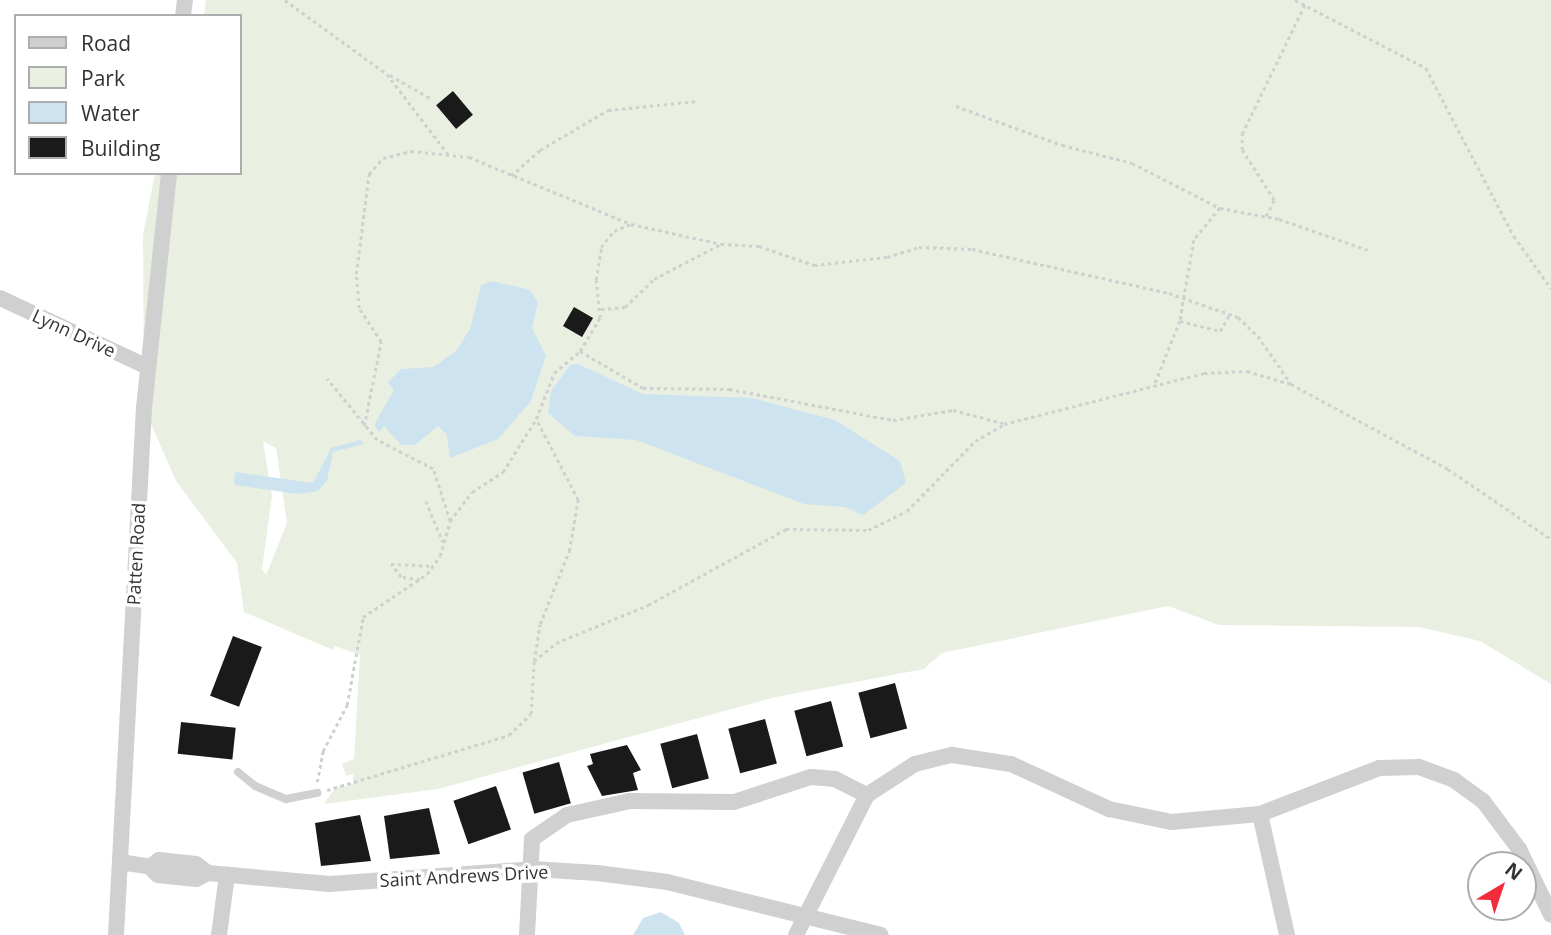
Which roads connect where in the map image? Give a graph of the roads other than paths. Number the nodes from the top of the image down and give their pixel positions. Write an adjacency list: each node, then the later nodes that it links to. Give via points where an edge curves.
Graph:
1 (169, 175): 3 (street, Patten Road)
2 (0, 298): 3 (street, Lynn Drive)
3 (148, 368): 8 (street, Patten Road)
4 (239, 772): 5 (lane, via 270,794 298,799)
5 (317, 793)
6 (867, 795): 7 (street, via 915,764 971,756 1011,764 1130,815 1196,822); 9 (street, via 835,779 811,777 734,802 638,801 581,810 536,833); 12 (street)
7 (1259, 814): 11 (street, via 1379,768 1437,772 1470,790 1506,828); 18 (street)
8 (120, 862): 10 (street, Saint Andrews Drive, via 150,867 167,861 196,864 208,873); 13 (street, Patten Road)
9 (533, 869): 10 (street, Saint Andrews Drive, via 330,884); 12 (street, Saint Andrews Drive, via 667,882); 15 (street)
10 (227, 875): 14 (street)
11 (1551, 915)
12 (804, 916): 16 (street); 17 (street, Saint Andrews Drive)
13 (116, 935)
14 (219, 935)
15 (527, 935)
16 (796, 935)
17 (881, 935)
18 (1287, 935)

